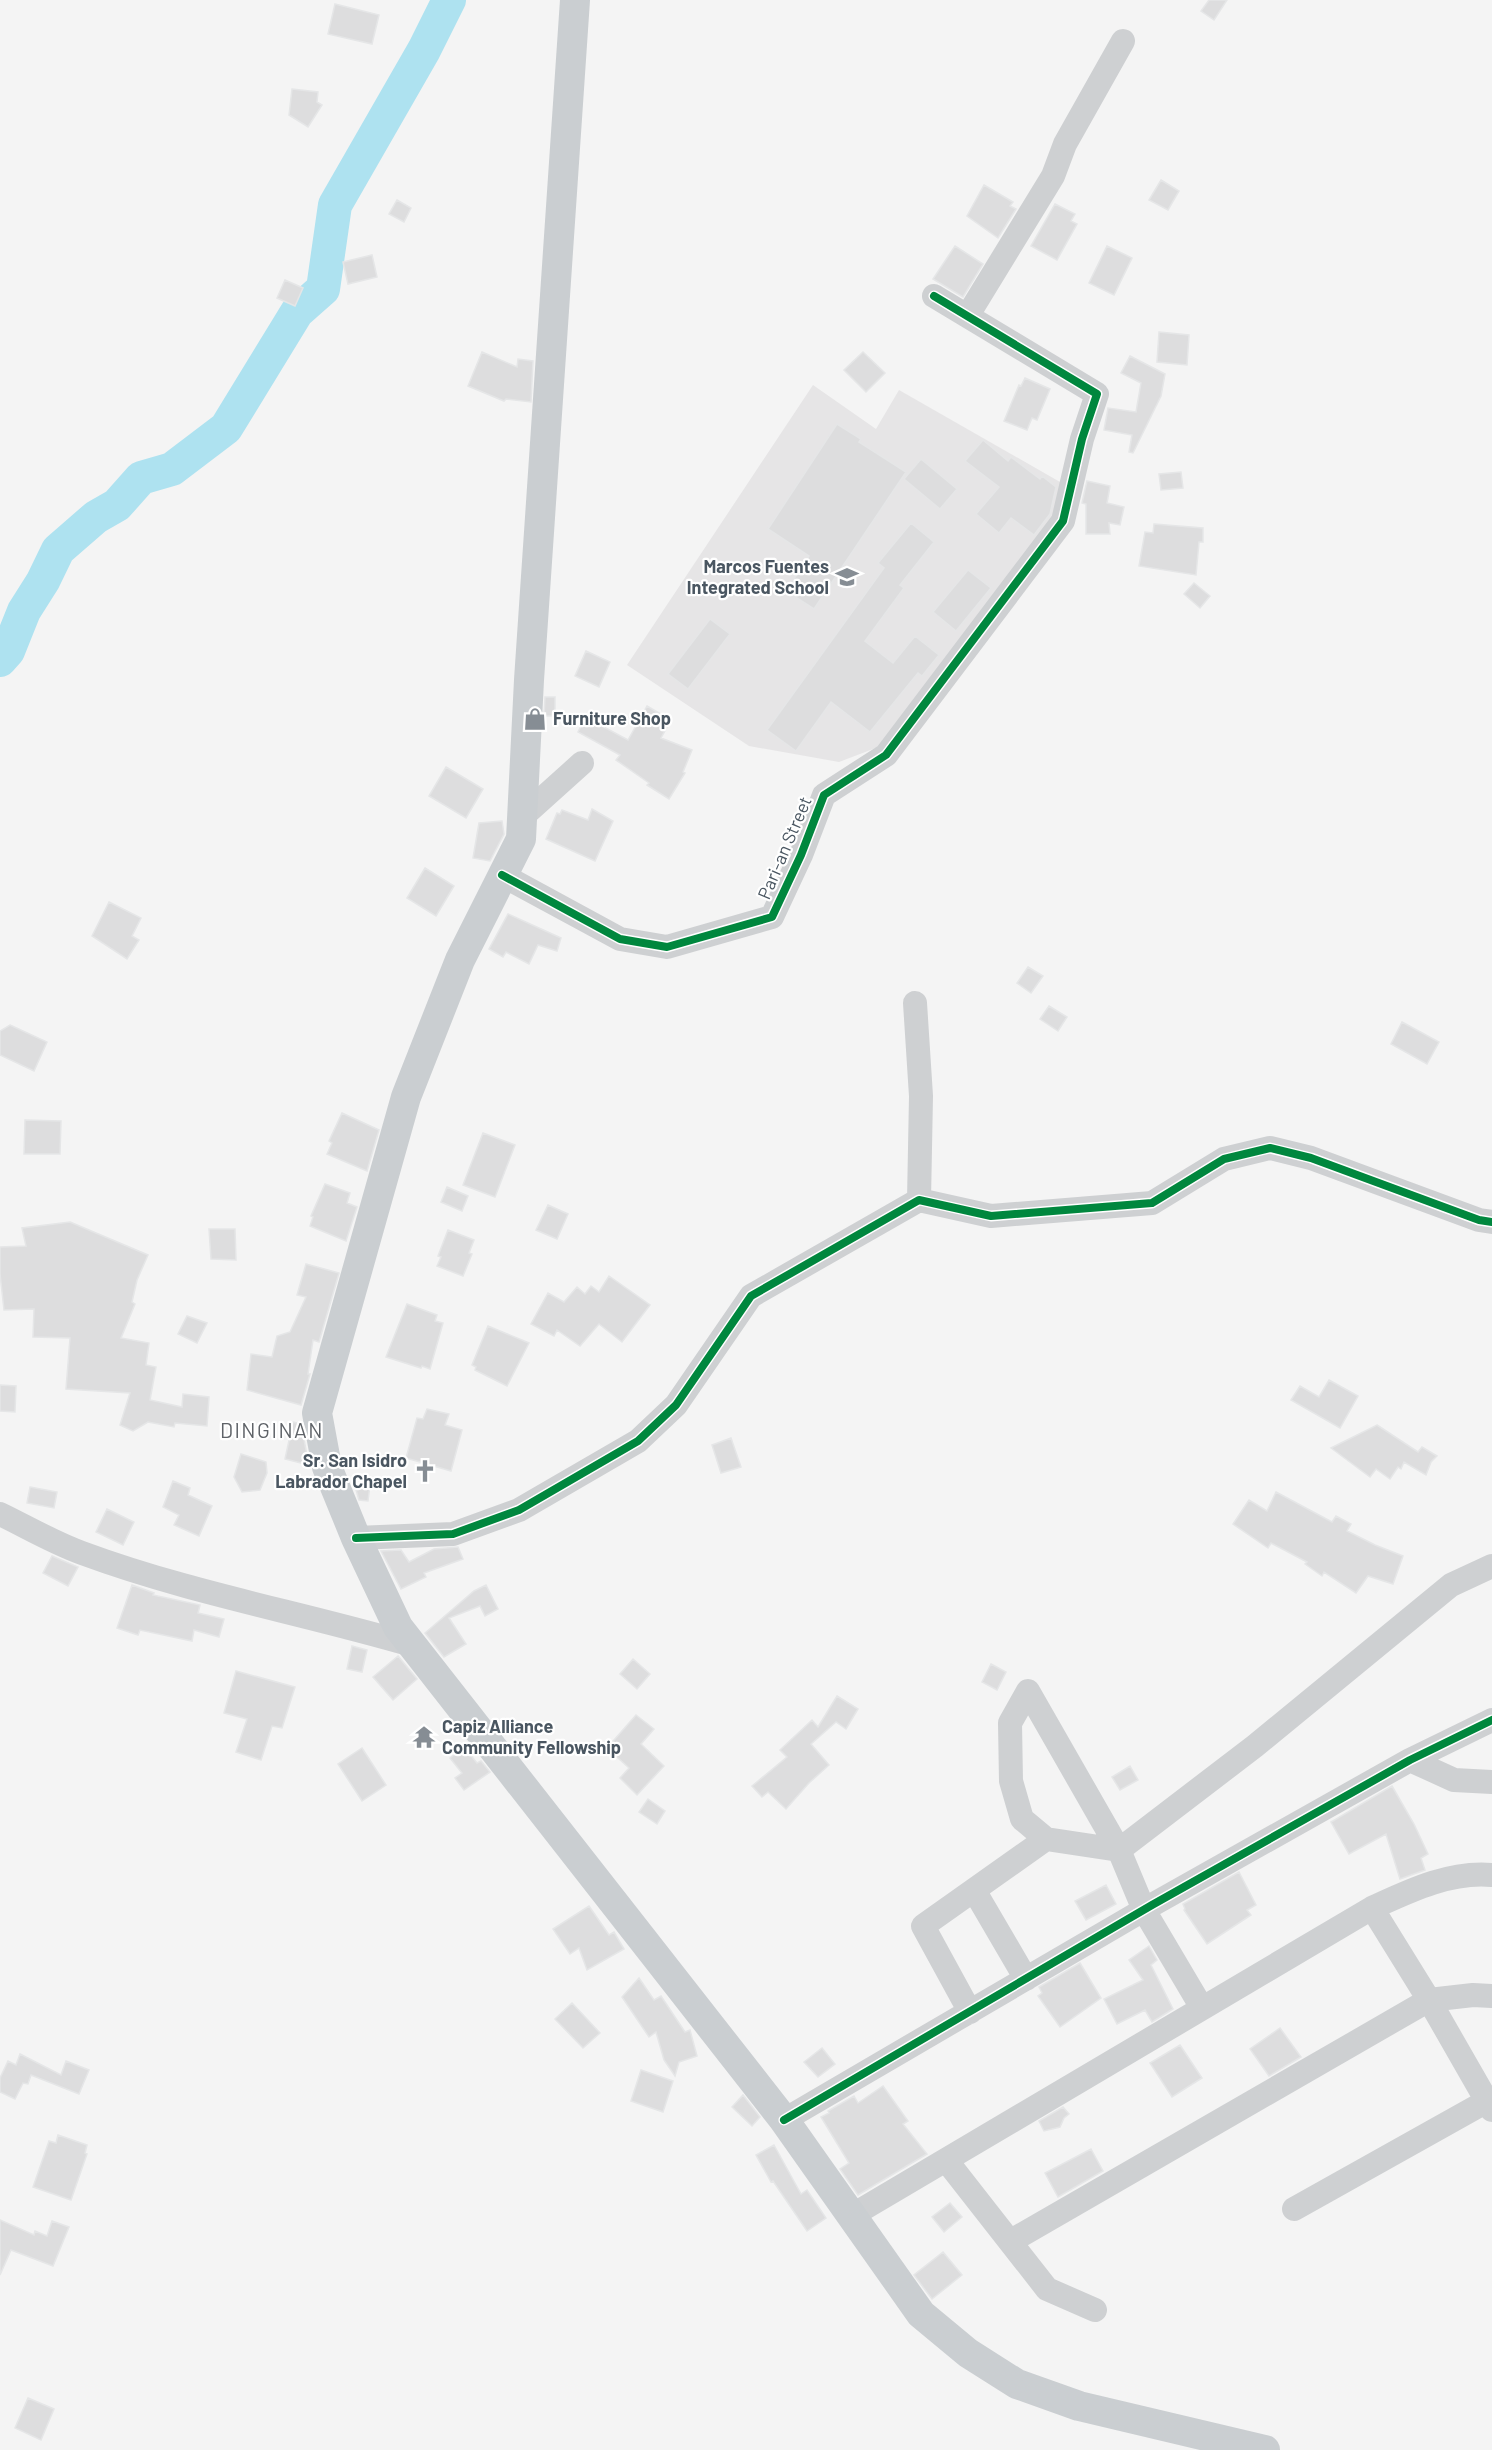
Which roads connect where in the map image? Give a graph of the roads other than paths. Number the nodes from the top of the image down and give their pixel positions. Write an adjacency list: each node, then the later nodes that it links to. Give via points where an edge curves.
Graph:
1 (575, 0): 6 (main road)
2 (1123, 41): 4 (street, via 1065,144 1053,176)
3 (934, 296): 4 (street)
4 (968, 315): 7 (street, Pari-an Street, via 1097,394 1082,439 1064,521 886,755 824,795 772,917 667,947 620,939)
5 (582, 763): 6 (street)
6 (522, 816): 7 (main road, via 520,839)
7 (502, 874): 12 (main road, via 460,960 406,1097 317,1413 327,1467)
8 (915, 1003): 9 (street, via 921,1096)
9 (919, 1200): 10 (street, via 991,1216 1152,1203 1224,1159 1270,1148 1311,1158); 12 (street, via 751,1296 676,1405 638,1441 519,1510 453,1534)
10 (1492, 1222)
11 (0, 1514): 14 (street, via 81,1553 194,1589)
12 (356, 1538): 14 (main road, via 398,1628)
13 (1492, 1566): 19 (street, via 1450,1585 1255,1746)
14 (412, 1645): 30 (main road)
15 (1492, 1720): 16 (street)
16 (1410, 1760): 17 (street, via 1454,1780); 23 (street)
17 (1492, 1782)
18 (1046, 1839): 19 (street); 19 (street, via 1022,1820 1011,1781 1010,1723 1028,1690); 21 (street)
19 (1119, 1850): 23 (street)
20 (1492, 1875): 22 (street, via 1443,1880)
21 (974, 1890): 24 (street); 28 (street, via 923,1926)
22 (1372, 1908): 26 (street); 27 (street)
23 (1144, 1910): 24 (street); 27 (street)
24 (1026, 1979): 28 (street)
25 (1492, 1996): 26 (street)
26 (1429, 2000): 29 (street); 34 (street)
27 (1202, 2008): 31 (street)
28 (970, 2012): 30 (street)
29 (1489, 2106): 32 (street)
30 (784, 2120): 33 (main road)
31 (946, 2160): 33 (street); 34 (street)
32 (1294, 2209)
33 (851, 2216): 36 (main road, via 921,2314 968,2353 1017,2384 1079,2406)
34 (1011, 2241): 35 (street, via 1047,2289)
35 (1095, 2310)
36 (1265, 2450)

